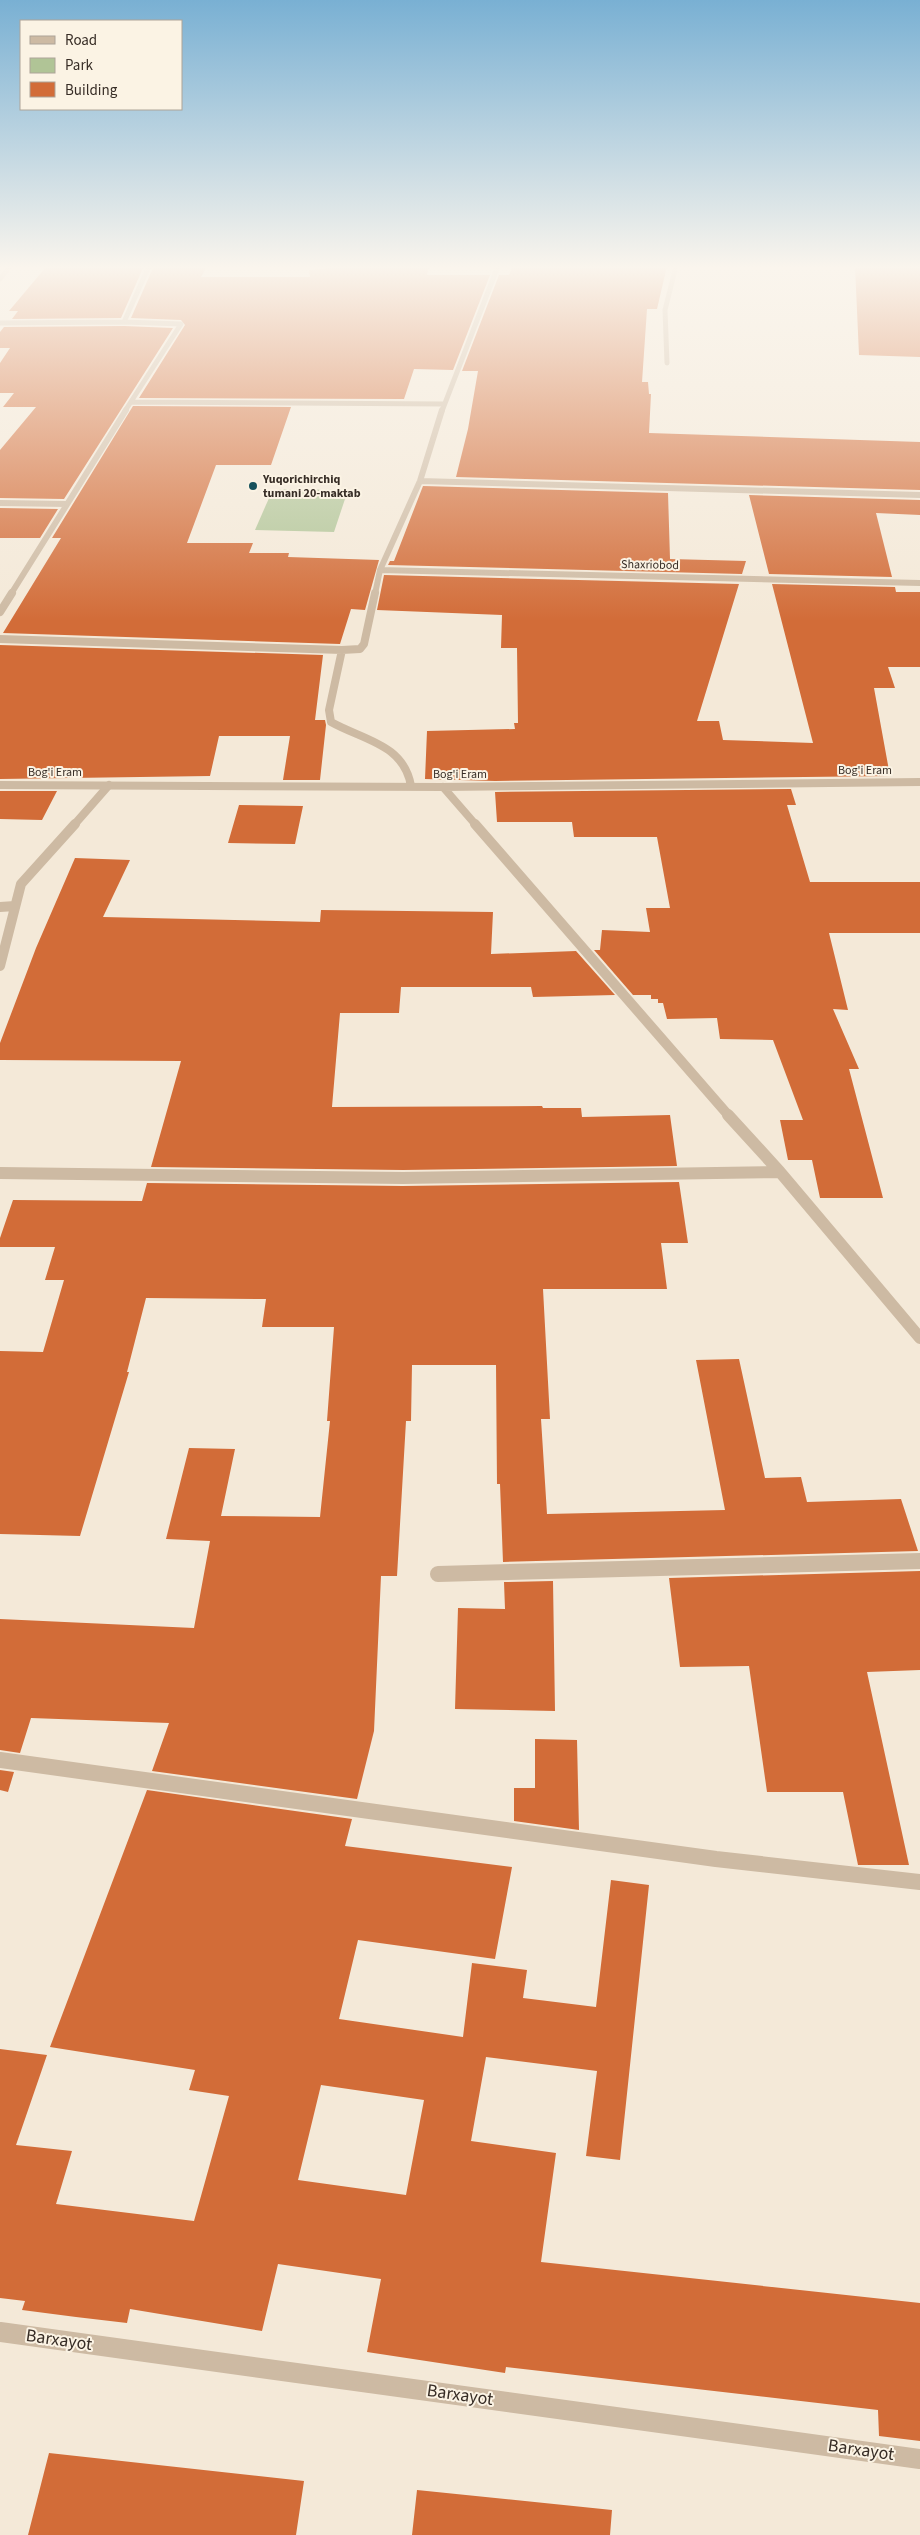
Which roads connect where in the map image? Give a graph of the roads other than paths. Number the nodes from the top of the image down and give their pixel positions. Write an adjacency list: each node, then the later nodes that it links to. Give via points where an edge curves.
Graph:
1 (142, 384): 3 (street)
2 (452, 384): 4 (street)
3 (131, 402): 4 (street); 8 (street)
4 (444, 404): 5 (street)
5 (420, 482): 6 (street); 9 (street)
6 (920, 496)
7 (0, 504): 8 (street)
8 (66, 504): 11 (street)
9 (380, 570): 10 (street, Shaxriobod); 13 (street, via 364,644 360,649)
10 (920, 583)
11 (0, 612)
12 (0, 639): 13 (street)
13 (342, 650): 17 (street, via 329,710 331,722 395,753 411,773)
14 (920, 782): 18 (street, Bog'i Eram)
15 (0, 785): 16 (street, Bog'i Eram)
16 (110, 785): 17 (street, Bog'i Eram); 19 (street, via 21,884)
17 (411, 786): 18 (street, Bog'i Eram)
18 (443, 787): 22 (street)
19 (14, 906): 20 (street); 21 (street)
20 (0, 907)
21 (0, 966)
22 (780, 1172): 23 (street, via 403,1178); 24 (street)
23 (0, 1173)
24 (920, 1338)
25 (920, 1561): 26 (street)
26 (438, 1574)
27 (0, 1760): 28 (street, via 716,1859)
28 (920, 1882)
29 (0, 2332): 30 (street, Barxayot)
30 (920, 2458)

